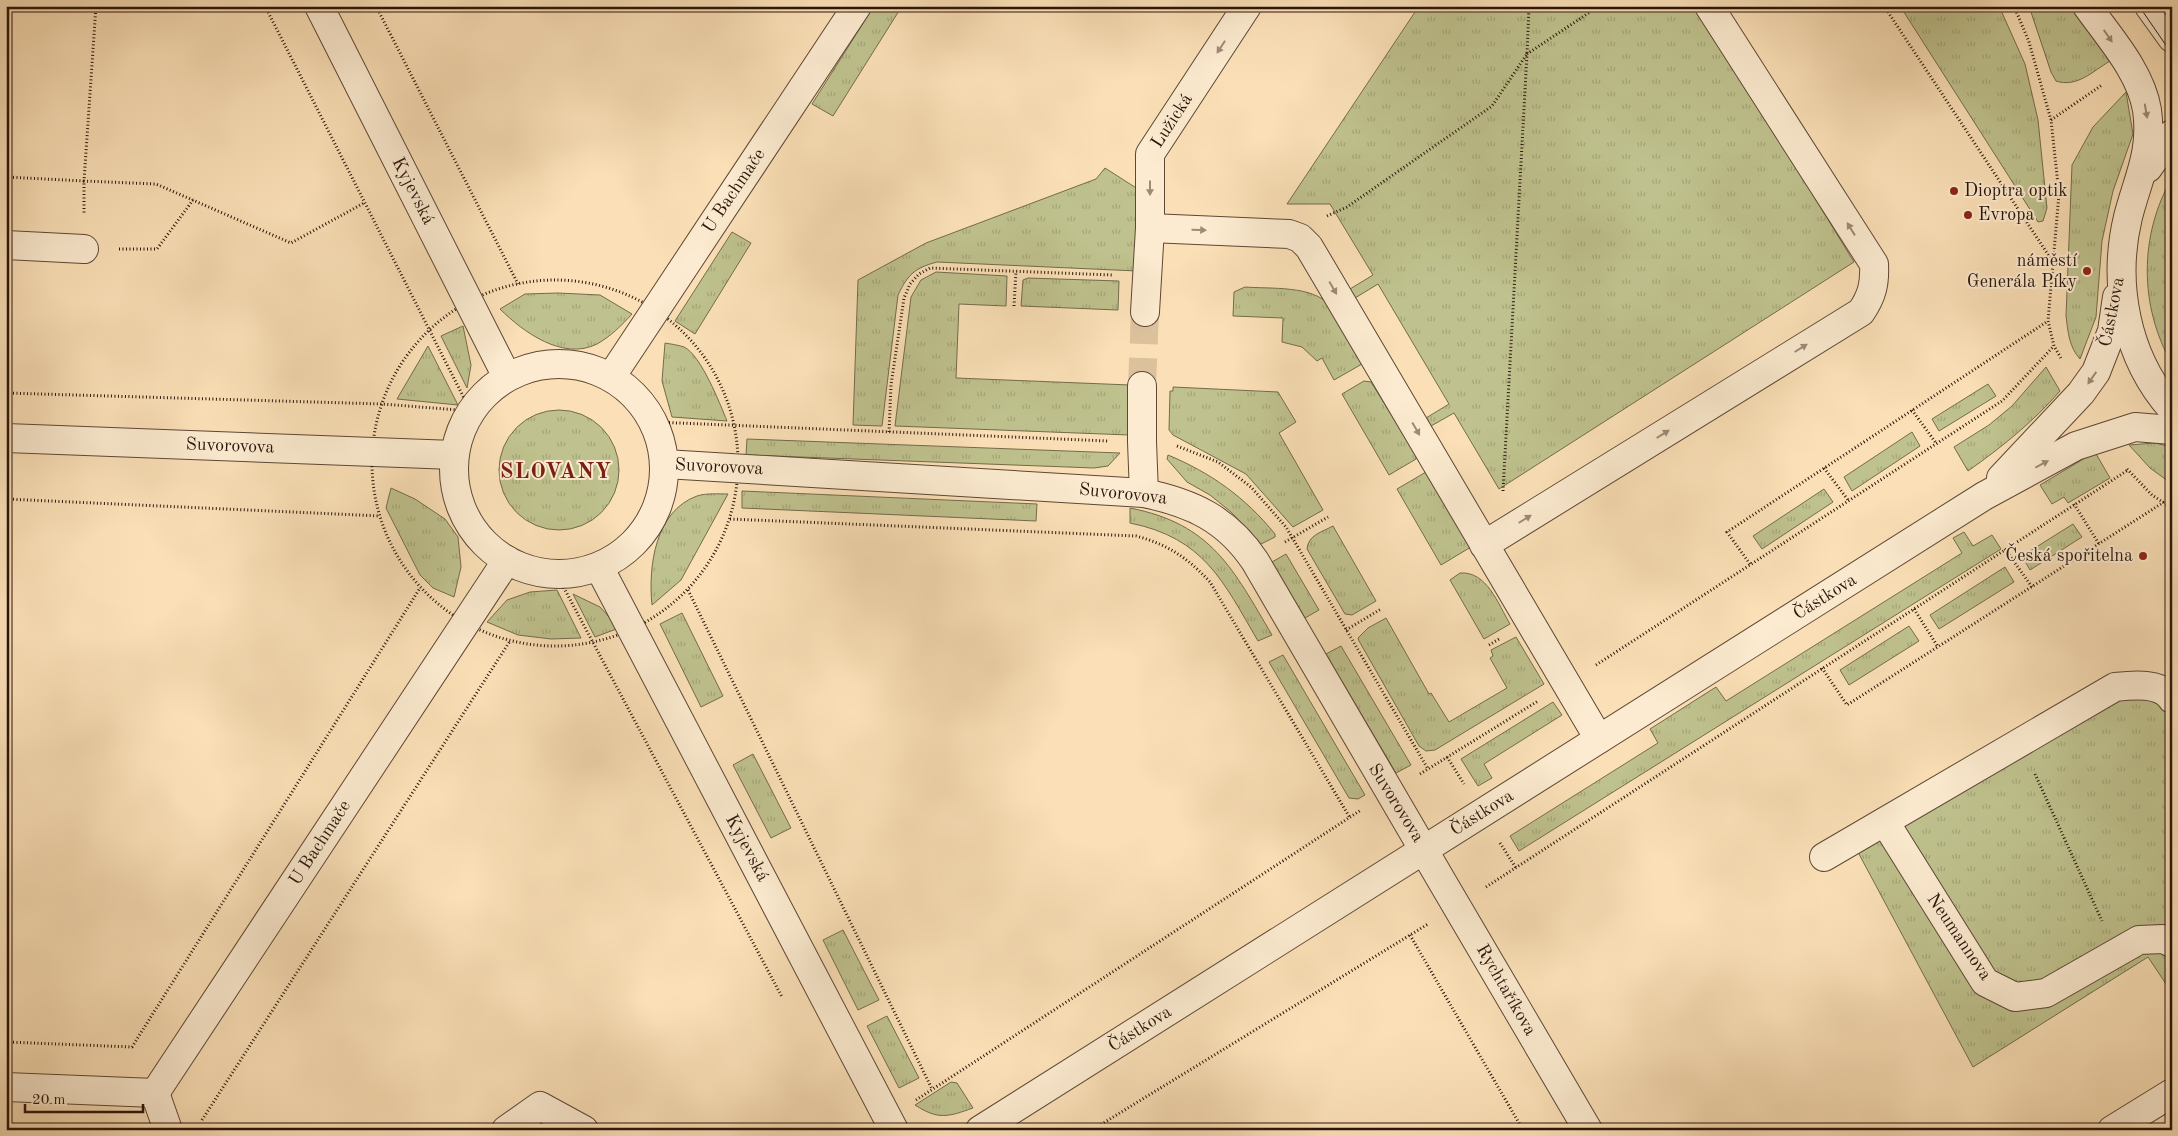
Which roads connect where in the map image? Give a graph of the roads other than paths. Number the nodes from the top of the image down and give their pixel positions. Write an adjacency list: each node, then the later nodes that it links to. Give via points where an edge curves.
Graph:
1 (319, 6): 15 (street, Kyjevská)
2 (857, 6): 16 (street, U Bachmače)
3 (1247, 6): 10 (street, Lužická, one-way to 10, via 1150,154)
4 (1709, 6): 25 (street, one-way to 4, via 1860,312 1870,300 1875,283 1874,264)
5 (2087, 6): 9 (street, one-way to 9, via 2129,66 2147,108 2148,151)
6 (2149, 6): 7 (street)
7 (2172, 38)
8 (2172, 134): 9 (street, via 2154,158)
9 (2136, 192): 13 (street)
10 (1150, 228): 14 (street, Lužická); 25 (street, one-way to 25, via 1289,234 1300,238 1309,247)
11 (6, 245): 12 (street)
12 (84, 249)
13 (2121, 264): 18 (street, via 2127,322 2136,349 2148,375); 24 (street, Částkova, one-way to 24, via 2112,331 2096,372 2081,393)
14 (1145, 312)
15 (507, 376): 16 (street, via 541,365 577,365); 21 (street, via 470,411)
16 (611, 376): 22 (street, via 636,396 654,422)
17 (1142, 386): 23 (street)
18 (2172, 409)
19 (2172, 430): 24 (street, Částkova, one-way to 19, via 2076,446 2135,427)
20 (6, 438): 21 (street, Suvorovova)
21 (454, 455): 26 (street, via 455,486 464,516 482,541)
22 (665, 464): 23 (street, Suvorovova); 27 (street, via 662,496 649,525 627,550)
23 (1144, 493): 31 (street, Suvorovova, via 1178,500 1213,518 1255,561 1388,793)
24 (1984, 496): 29 (street, Částkova)
25 (1492, 539): 29 (street, via 1566,684)
26 (507, 560): 27 (street, via 531,571 557,574); 35 (street, U Bachmače)
27 (599, 567): 37 (street, Kyjevská)
28 (2172, 700): 30 (street, via 2168,693 2142,685 2115,687)
29 (1599, 739): 31 (street, Částkova)
30 (1885, 822): 32 (street); 33 (street, Neumannova, via 1986,982 2015,997 2046,994 2139,940 2163,939)
31 (1424, 849): 41 (street, Částkova); 42 (street, Rychtaříkova)
32 (1824, 857)
33 (2172, 943)
34 (6, 1088): 35 (street)
35 (155, 1093): 38 (street)
36 (2172, 1094): 43 (street)
37 (891, 1124)
38 (168, 1130)
39 (506, 1130): 40 (street, via 540,1106)
40 (584, 1130)
41 (980, 1130)
42 (1588, 1130)
43 (2112, 1130)

